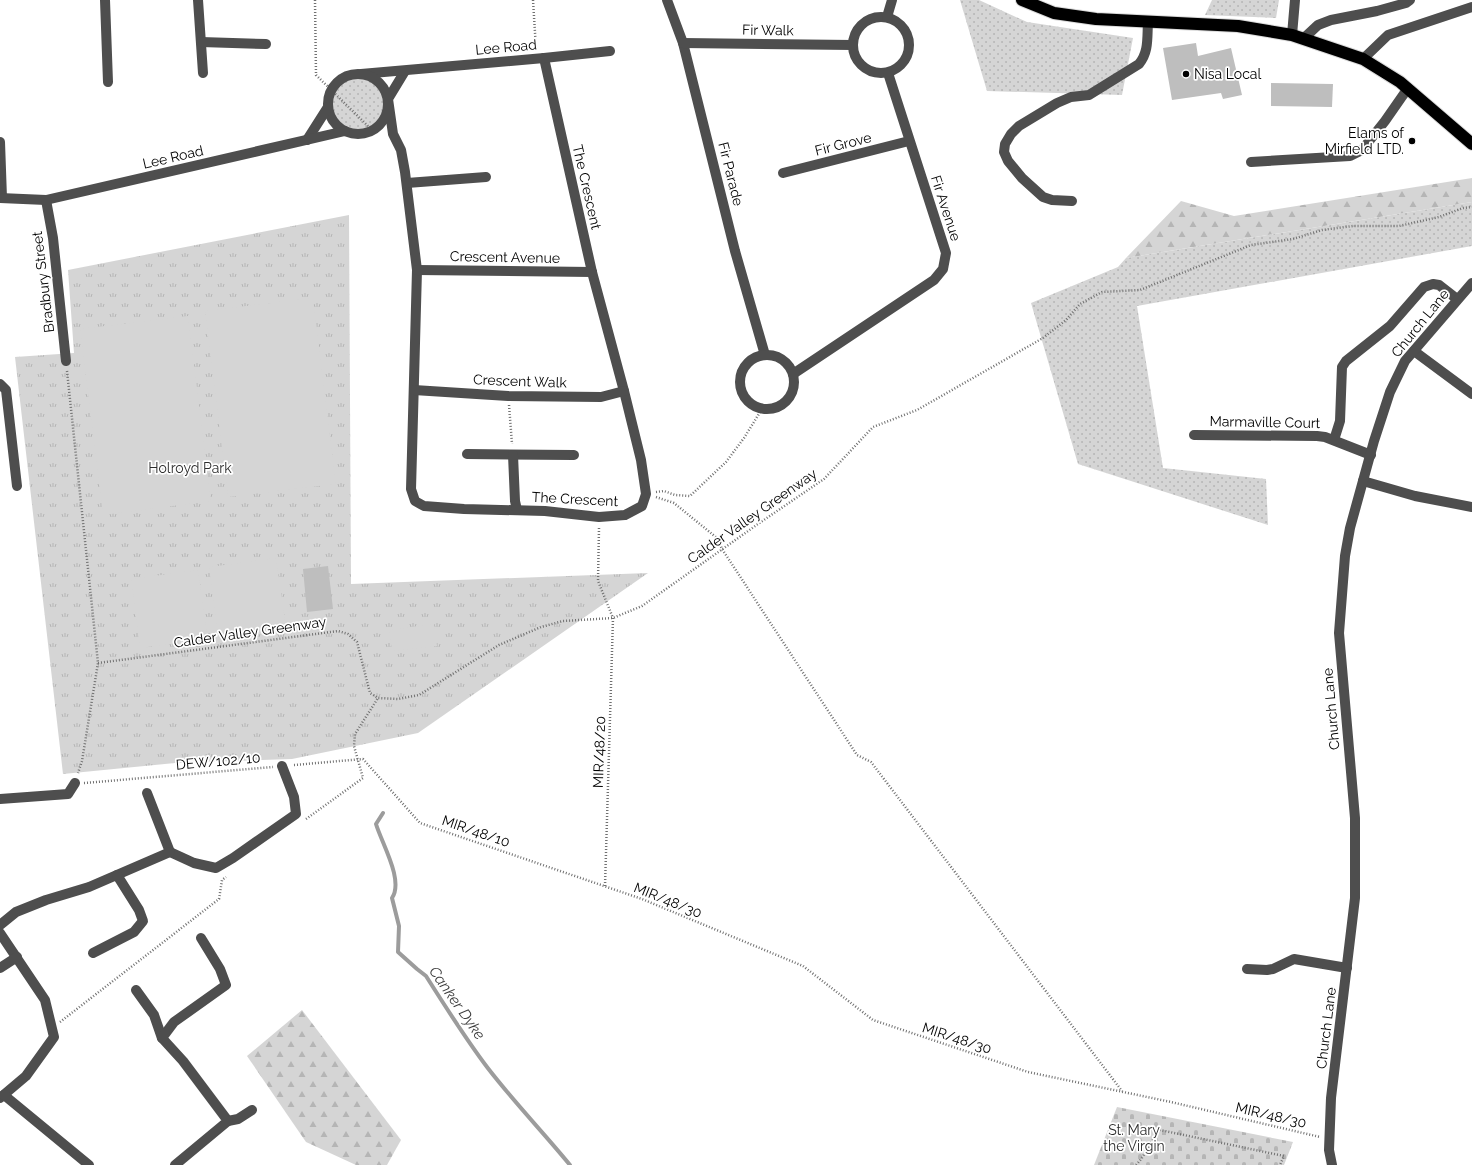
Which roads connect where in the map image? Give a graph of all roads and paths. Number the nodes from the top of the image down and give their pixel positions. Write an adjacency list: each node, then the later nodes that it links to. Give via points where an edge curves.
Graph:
1 (105, 0): 25 (street)
2 (198, 0): 14 (street)
3 (315, 0): 27 (path, via 316,75)
4 (533, 0): 19 (path)
5 (667, 0): 15 (street, Fir Parade)
6 (892, 0): 11 (street)
7 (1022, 0): 12 (highway, via 1054,13)
8 (1295, 0): 13 (street)
9 (1410, 0): 13 (street, via 1377,11 1331,20)
10 (1472, 7): 20 (street, via 1388,35)
11 (887, 17): 17 (street, via 879,16 863,23 854,37); 23 (street, via 896,20 903,27 910,45 904,63)
12 (1148, 22): 13 (highway, via 1238,26); 43 (street, via 1145,57 1138,64 1089,95 1071,97 1057,103 1020,126 1005,144 1004,152 1008,161 1043,197)
13 (1297, 37): 20 (highway)
14 (201, 42): 16 (street); 22 (street)
15 (683, 43): 17 (street, Fir Walk); 50 (street, Fir Parade, via 735,251)
16 (266, 44)
17 (853, 45): 23 (street, via 856,58 864,68 879,74)
18 (610, 51): 19 (street, Lee Road)
19 (540, 59): 21 (street, Lee Road); 46 (street, The Crescent)
20 (1363, 59): 26 (highway)
21 (405, 70): 24 (street, Lee Road); 28 (street)
22 (203, 73)
23 (888, 73): 34 (street, Fir Avenue)
24 (361, 74): 27 (street, Lee Road, via 341,80); 28 (street, via 379,83)
25 (108, 82)
26 (1408, 88): 36 (highway); 37 (street, via 1362,150 1350,156)
27 (332, 91): 29 (street); 30 (path)
28 (388, 99): 30 (street, via 387,113); 32 (street, The Crescent)
29 (328, 107): 31 (street, via 331,117); 33 (street)
30 (377, 128): 31 (street, Lee Road, via 364,134); 32 (street)
31 (345, 131): 33 (street, Lee Road)
32 (393, 134): 40 (street, The Crescent, via 401,150)
33 (306, 140): 42 (street, Lee Road)
34 (910, 141): 38 (street, Fir Grove); 52 (street, Fir Avenue, via 946,253 943,269 934,280)
35 (0, 142): 41 (street)
36 (1472, 144)
37 (1251, 162)
38 (783, 174)
39 (486, 177): 40 (street)
40 (407, 183): 45 (street, The Crescent)
41 (1, 198): 42 (street, Lee Road)
42 (46, 200): 51 (street, Bradbury Street, via 53,238)
43 (1072, 201)
44 (1472, 207): 71 (path, Calder Valley Greenway, via 1400,226 1353,226 1251,245 1140,290 1102,292 1080,304 1066,320 1043,338 917,410 873,427 824,479)
45 (417, 270): 46 (street, Crescent Avenue); 54 (street, The Crescent)
46 (592, 272): 55 (street, The Crescent)
47 (1472, 283): 48 (street, Church Lane)
48 (1457, 299): 49 (street, Church Lane); 60 (street, Marmaville Court, via 1439,285 1424,287 1390,326 1346,360 1342,367 1340,421)
49 (1414, 351): 56 (street); 64 (street, Church Lane, via 1405,361 1390,392)
50 (765, 355): 52 (street, via 782,360); 58 (street, via 744,368 740,385 747,400)
51 (66, 361): 73 (path)
52 (793, 374): 58 (street, via 793,390 785,403 778,407)
53 (0, 384): 66 (street, via 6,390)
54 (414, 390): 57 (street, Crescent Walk); 69 (street, The Crescent, via 411,489 415,501 424,506)
55 (624, 391): 57 (street, Crescent Walk, via 601,397); 67 (street, The Crescent, via 641,460)
56 (1472, 394)
57 (508, 396): 62 (path)
58 (762, 409): 67 (path, via 726,462 690,496 664,491)
59 (1194, 435): 60 (street, Marmaville Court, via 1317,436)
60 (1334, 440): 64 (street, Marmaville Court)
61 (468, 454): 62 (street)
62 (513, 455): 63 (street); 69 (street)
63 (574, 455)
64 (1370, 455): 65 (street, Church Lane)
65 (1363, 481): 68 (street, via 1415,496); 93 (street, Church Lane, via 1345,556 1339,633 1355,818 1355,898)
66 (17, 486)
67 (646, 494): 70 (street, The Crescent, via 642,506 625,515); 71 (path, via 674,503 717,538)
68 (1472, 507)
69 (517, 510): 70 (street, The Crescent)
70 (599, 517): 72 (path, via 598,581)
71 (722, 549): 72 (path, Calder Valley Greenway, via 642,606); 97 (path, via 857,755 871,762)
72 (613, 618): 74 (path, Calder Valley Greenway, via 564,621 541,627 498,645 418,695 398,699); 85 (path, MIR/48/20)
73 (98, 662): 74 (path, Calder Valley Greenway, via 338,631 348,634 357,642 370,694); 78 (path, via 82,761)
74 (378, 698): 76 (path, via 355,734 354,746)
75 (363, 759): 76 (path, DEW/102/10); 85 (path, MIR/48/10, via 420,823)
76 (358, 760): 77 (path, DEW/102/10); 81 (path, via 363,778)
77 (282, 766): 78 (path, DEW/102/10); 82 (street, via 294,797 296,814 216,868 194,864)
78 (75, 783): 80 (street, via 68,794)
79 (147, 793): 82 (street)
80 (0, 799)
81 (305, 820)
82 (170, 852): 83 (street)
83 (117, 875): 86 (street, via 16,912); 89 (street, via 139,910 142,921 134,932)
84 (228, 875): 95 (path, via 222,880 219,898)
85 (606, 886): 97 (path, MIR/48/30, via 803,966 873,1020 1028,1072)
86 (0, 926)
87 (0, 932): 90 (street)
88 (201, 938): 96 (street, via 220,969 226,985 174,1022)
89 (93, 953)
90 (16, 957): 91 (street); 95 (street, via 45,1000)
91 (0, 968)
92 (1247, 968): 93 (street, via 1273,969 1294,959)
93 (1347, 968): 101 (street, Church Lane, via 1331,1098)
94 (136, 990): 96 (street, via 154,1014)
95 (52, 1029): 98 (street, via 54,1037 26,1076)
96 (162, 1038): 100 (street, via 183,1061)
97 (1122, 1092): 101 (path, MIR/48/30)
98 (2, 1097): 102 (street)
99 (252, 1110): 100 (street, via 238,1119)
100 (228, 1121): 103 (street)
101 (1330, 1139): 106 (street, Church Lane)
102 (89, 1165)
103 (174, 1165)
104 (1136, 1165): 105 (path, via 1160,1130 1284,1156)
105 (1280, 1165)
106 (1332, 1165)

